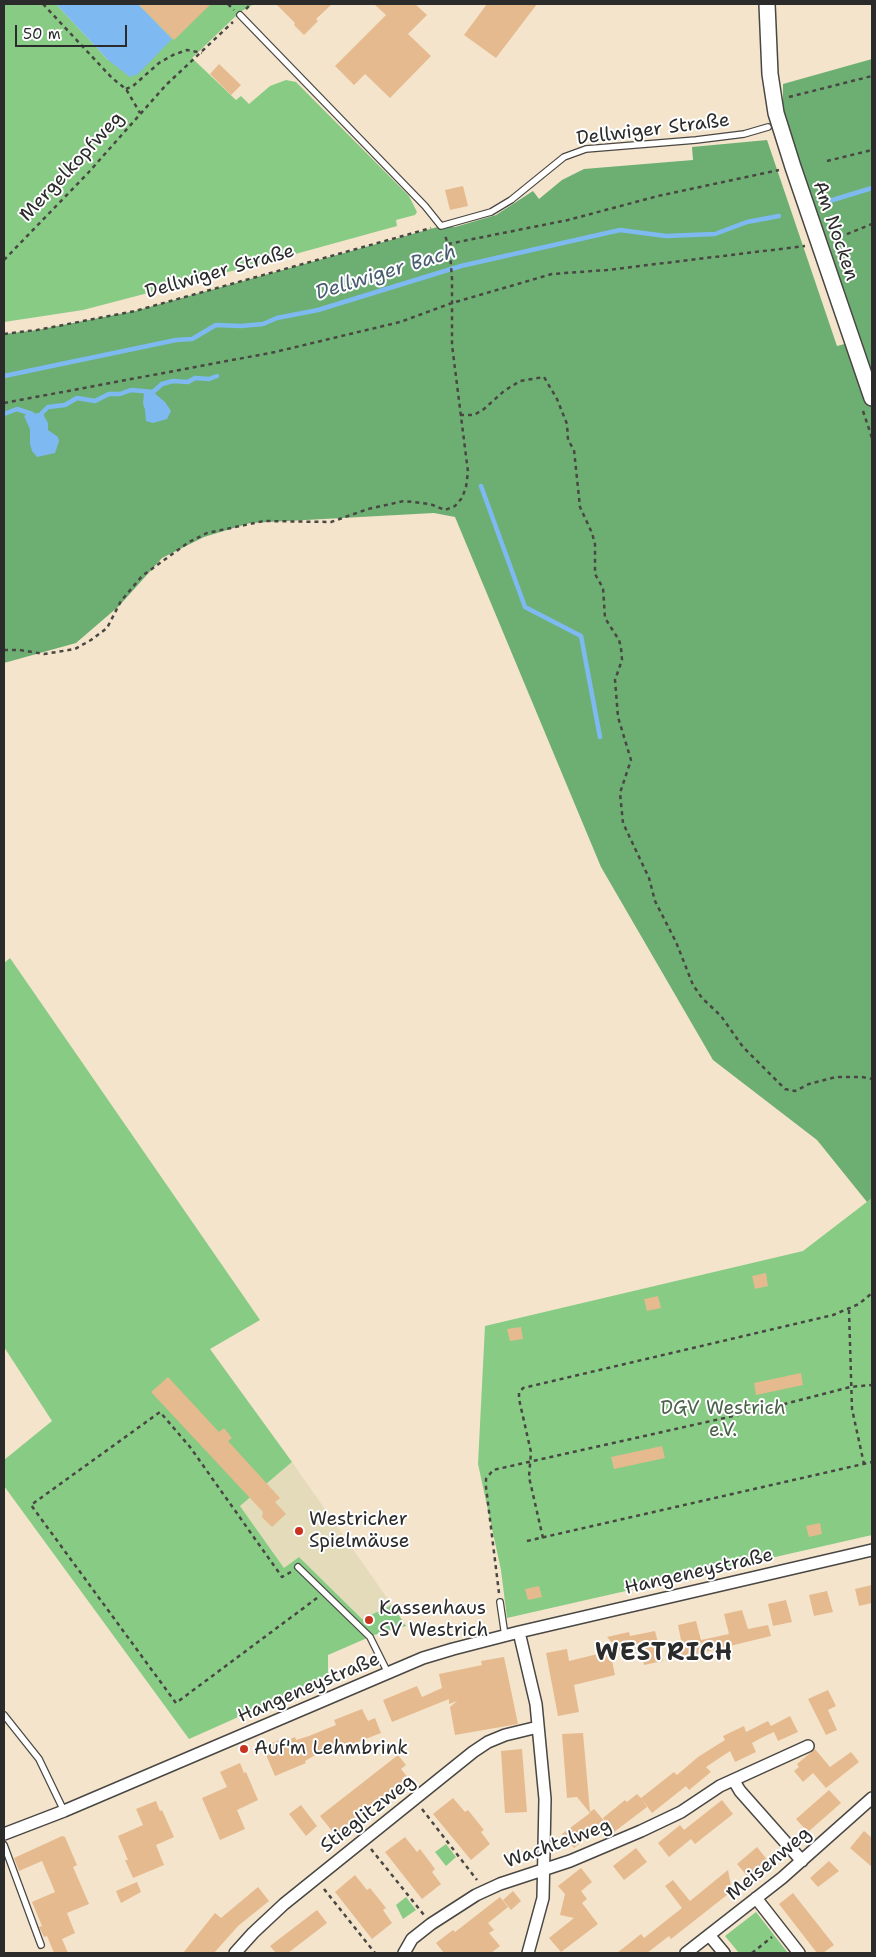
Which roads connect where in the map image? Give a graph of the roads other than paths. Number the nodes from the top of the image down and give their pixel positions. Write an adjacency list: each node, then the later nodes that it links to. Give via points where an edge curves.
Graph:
1 (766, 4): 4 (street, Am Nocken, via 776,113)
2 (240, 15): 3 (lane, Dellwiger Straße, via 441,226 491,212 564,157 586,149 696,140 744,134)
3 (768, 127)
4 (872, 398)
5 (872, 1550): 8 (street, Hangeneystraße)
6 (298, 1566): 10 (lane, via 370,1637)
7 (500, 1602): 9 (lane)
8 (520, 1632): 9 (street, Hangeneystraße); 12 (street)
9 (505, 1636): 10 (street, Hangeneystraße, via 438,1654)
10 (388, 1673): 16 (street, Hangeneystraße)
11 (4, 1715): 16 (lane, via 39,1759)
12 (538, 1727): 20 (street, via 546,1799); 24 (street, Stieglitzweg, via 488,1742 316,1878)
13 (808, 1746): 14 (street, Wachtelweg)
14 (734, 1780): 19 (street); 20 (street, Wachtelweg, via 681,1812)
15 (871, 1802): 19 (street, Meisenweg)
16 (64, 1811): 17 (street, Hangeneystraße)
17 (4, 1834)
18 (4, 1845): 23 (lane)
19 (802, 1861): 21 (street, Meisenweg)
20 (545, 1870): 25 (street, Wachtelweg, via 500,1884 458,1905 412,1939); 26 (street, via 543,1898)
21 (756, 1898): 22 (street, Meisenweg); 29 (street)
22 (709, 1935): 27 (street, Meisenweg); 28 (street)
23 (41, 1945)
24 (235, 1953)
25 (404, 1953)
26 (528, 1953)
27 (686, 1953)
28 (724, 1953)
29 (799, 1953)

